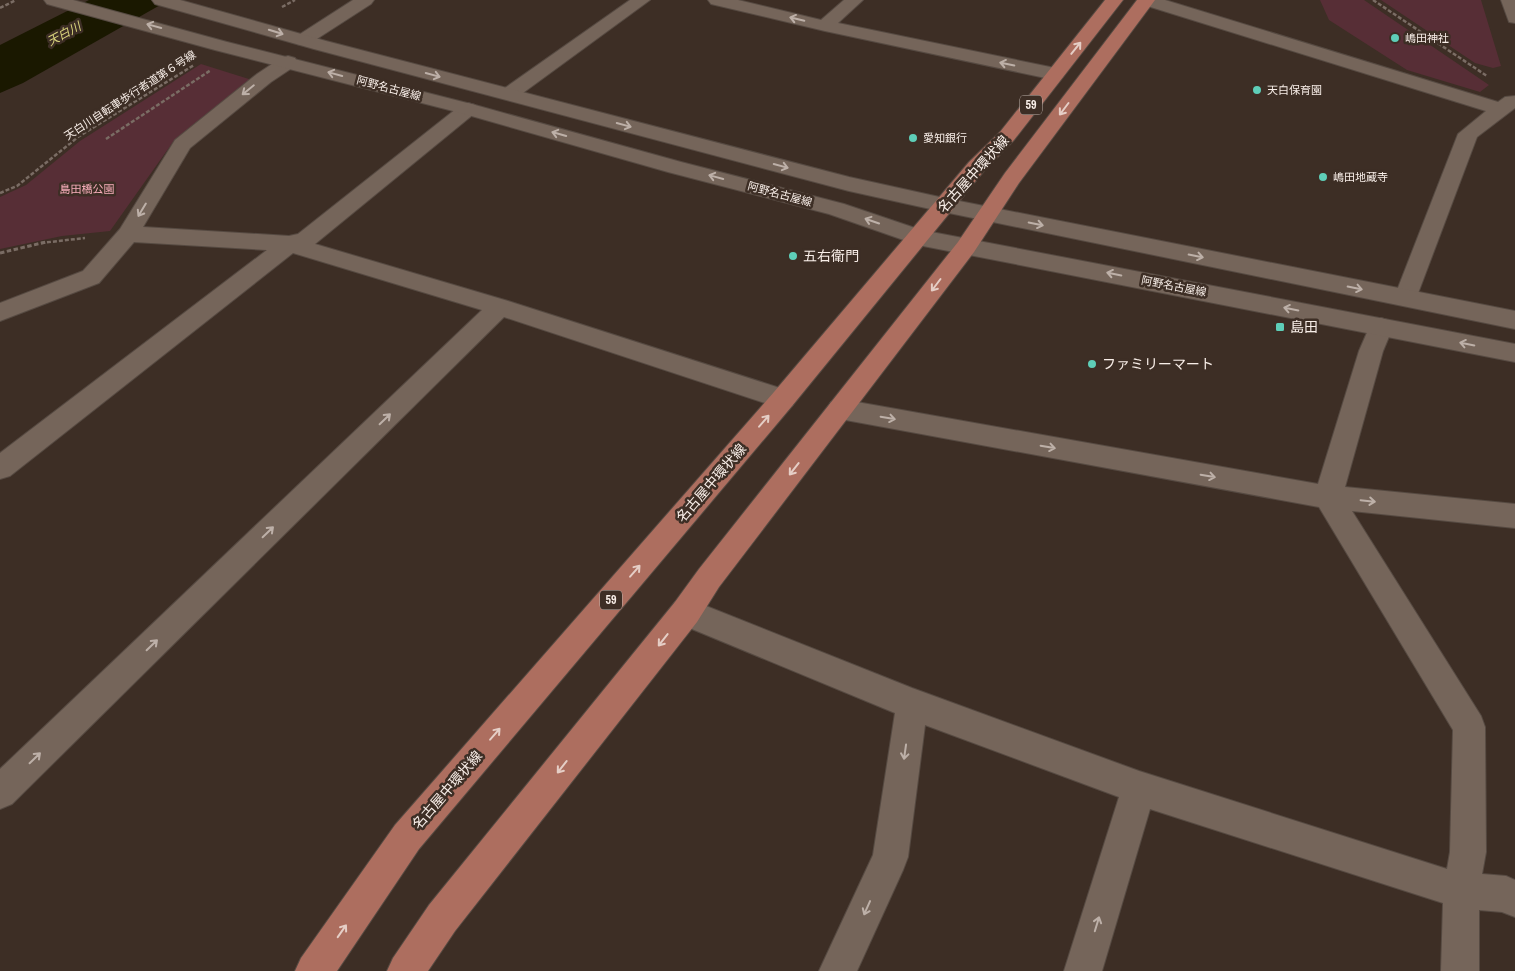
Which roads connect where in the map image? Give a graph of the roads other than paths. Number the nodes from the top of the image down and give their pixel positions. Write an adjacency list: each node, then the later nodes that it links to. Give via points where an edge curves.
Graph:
1 (53, 0): 13 (street, 阿野名古屋線, one-way to 1)
2 (161, 0): 12 (street, 阿野名古屋線, one-way to 12)
3 (365, 0): 12 (street)
4 (641, 0): 15 (street)
5 (717, 0): 11 (street, one-way to 5)
6 (854, 0): 11 (street)
7 (1114, 0): 14 (main road, 名古屋中環状線 / 59, one-way to 7)
8 (1146, 0): 16 (street); 19 (main road, 59, one-way to 19, via 1012,178)
9 (1510, 0): 10 (street)
10 (1515, 18)
11 (825, 26): 14 (street, one-way to 11)
12 (303, 40): 15 (street, 阿野名古屋線, one-way to 15)
13 (288, 62): 17 (street, 阿野名古屋線, one-way to 13); 20 (street, one-way to 20, via 182,144)
14 (1055, 74): 18 (main road, 名古屋中環状線 / 59, via 1007,136)
15 (509, 94): 18 (street, 阿野名古屋線, one-way to 18, via 849,184)
16 (1508, 104): 24 (street, via 1468,134)
17 (468, 109): 21 (street, 阿野名古屋線, one-way to 17, via 836,209); 22 (street, via 306,239)
18 (944, 205): 19 (street, 阿野名古屋線); 21 (main road, 名古屋中環状線 / 59)
19 (989, 214): 23 (main road, 59); 24 (street, 阿野名古屋線, one-way to 24)
20 (128, 234): 22 (street); 26 (street, via 91,277)
21 (918, 237): 23 (street, 阿野名古屋線); 30 (main road, 名古屋中環状線 / 59)
22 (290, 244): 25 (street); 32 (street)
23 (966, 247): 28 (street, 阿野名古屋線, one-way to 23); 31 (main road, 59, one-way to 31)
24 (1406, 298): 27 (street, 阿野名古屋線)
25 (500, 307): 30 (street); 38 (street, one-way to 25)
26 (0, 312)
27 (1515, 320)
28 (1381, 327): 29 (street, 阿野名古屋線, one-way to 28); 33 (street)
29 (1515, 353)
30 (783, 399): 41 (main road, 名古屋中環状線 / 59, one-way to 30, via 406,837)
31 (840, 409): 33 (street, one-way to 33); 35 (main road, 59, one-way to 35)
32 (0, 468)
33 (1328, 497): 34 (street, one-way to 34); 39 (street, via 1469,727 1468,852)
34 (1515, 516)
35 (686, 612): 36 (street); 42 (main road, 59, one-way to 42, via 442,918)
36 (912, 704): 37 (street); 43 (street, one-way to 43, via 890,856)
37 (1139, 788): 39 (street); 44 (street, one-way to 37)
38 (0, 792)
39 (1461, 891): 40 (street, via 1506,894); 45 (street)
40 (1515, 899)
41 (314, 971)
42 (406, 971)
43 (838, 971)
44 (1083, 971)
45 (1460, 971)

